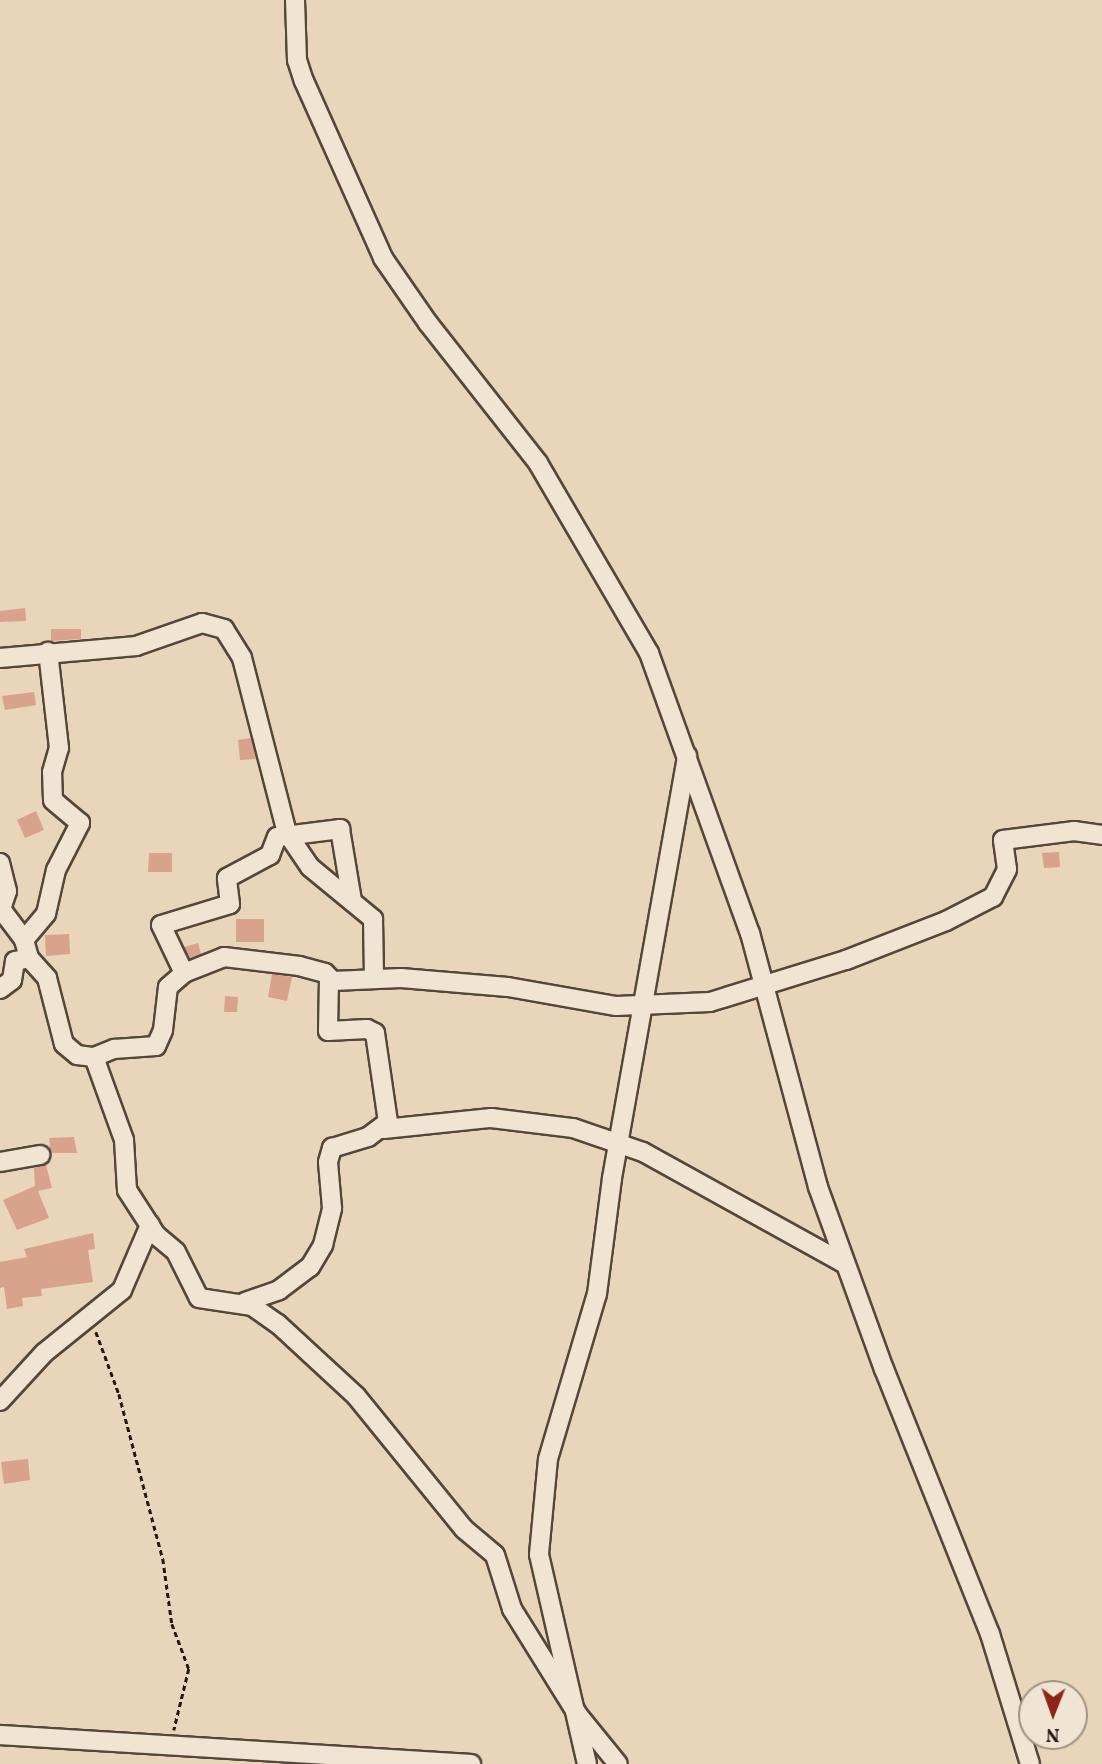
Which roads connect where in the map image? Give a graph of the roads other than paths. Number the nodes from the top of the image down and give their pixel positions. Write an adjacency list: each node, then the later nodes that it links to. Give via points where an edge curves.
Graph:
1 (295, 0): 4 (street, via 297,60 304,81 383,258 538,463 649,653)
2 (48, 652): 3 (street); 5 (street, via 136,646 202,623 225,629 242,658 263,755); 9 (street, via 59,748 52,772 53,800 80,823 74,842 59,861 46,914)
3 (0, 659)
4 (688, 752): 14 (street); 16 (street)
5 (288, 835): 8 (street, via 310,867); 8 (street, via 340,829); 11 (street, via 277,837 270,855 227,878 230,904 161,925)
6 (1102, 835): 14 (street, via 1074,831 1003,840 1007,869 993,897 946,921)
7 (0, 863): 9 (street, via 6,891 1,909)
8 (352, 901): 12 (street, via 373,919)
9 (24, 940): 10 (street)
10 (29, 958): 15 (street, via 15,961 12,980); 17 (street, via 47,978 64,1044 77,1055)
11 (184, 973): 13 (street, via 224,957 246,957 322,972); 17 (street, via 168,987 163,1030 156,1046 114,1049)
12 (374, 978): 13 (street); 16 (street, via 508,987 586,1003)
13 (329, 980): 18 (street, via 328,1031 368,1029 375,1033 376,1064 388,1104)
14 (765, 988): 16 (street, via 696,1005); 23 (street, via 818,1187)
15 (0, 989)
16 (646, 1005): 19 (street)
17 (94, 1057): 22 (street, via 124,1140 127,1191)
18 (384, 1129): 19 (street, via 491,1118 573,1128); 24 (street, via 335,1143 328,1162 332,1208 318,1255 310,1267 279,1290)
19 (619, 1144): 23 (street, via 643,1152); 26 (street, via 597,1294 548,1459 539,1554)
20 (40, 1155): 21 (street)
21 (0, 1162)
22 (150, 1225): 24 (street, via 176,1252 199,1298); 25 (street, via 131,1278 30,1366)
23 (845, 1264): 31 (street, via 990,1634)
24 (245, 1303): 26 (street, via 278,1324 356,1396 464,1529 495,1555 512,1609)
25 (0, 1401)
26 (573, 1706): 29 (street); 30 (street)
27 (0, 1735): 28 (street)
28 (471, 1764)
29 (587, 1764)
30 (618, 1764)
31 (1030, 1764)

